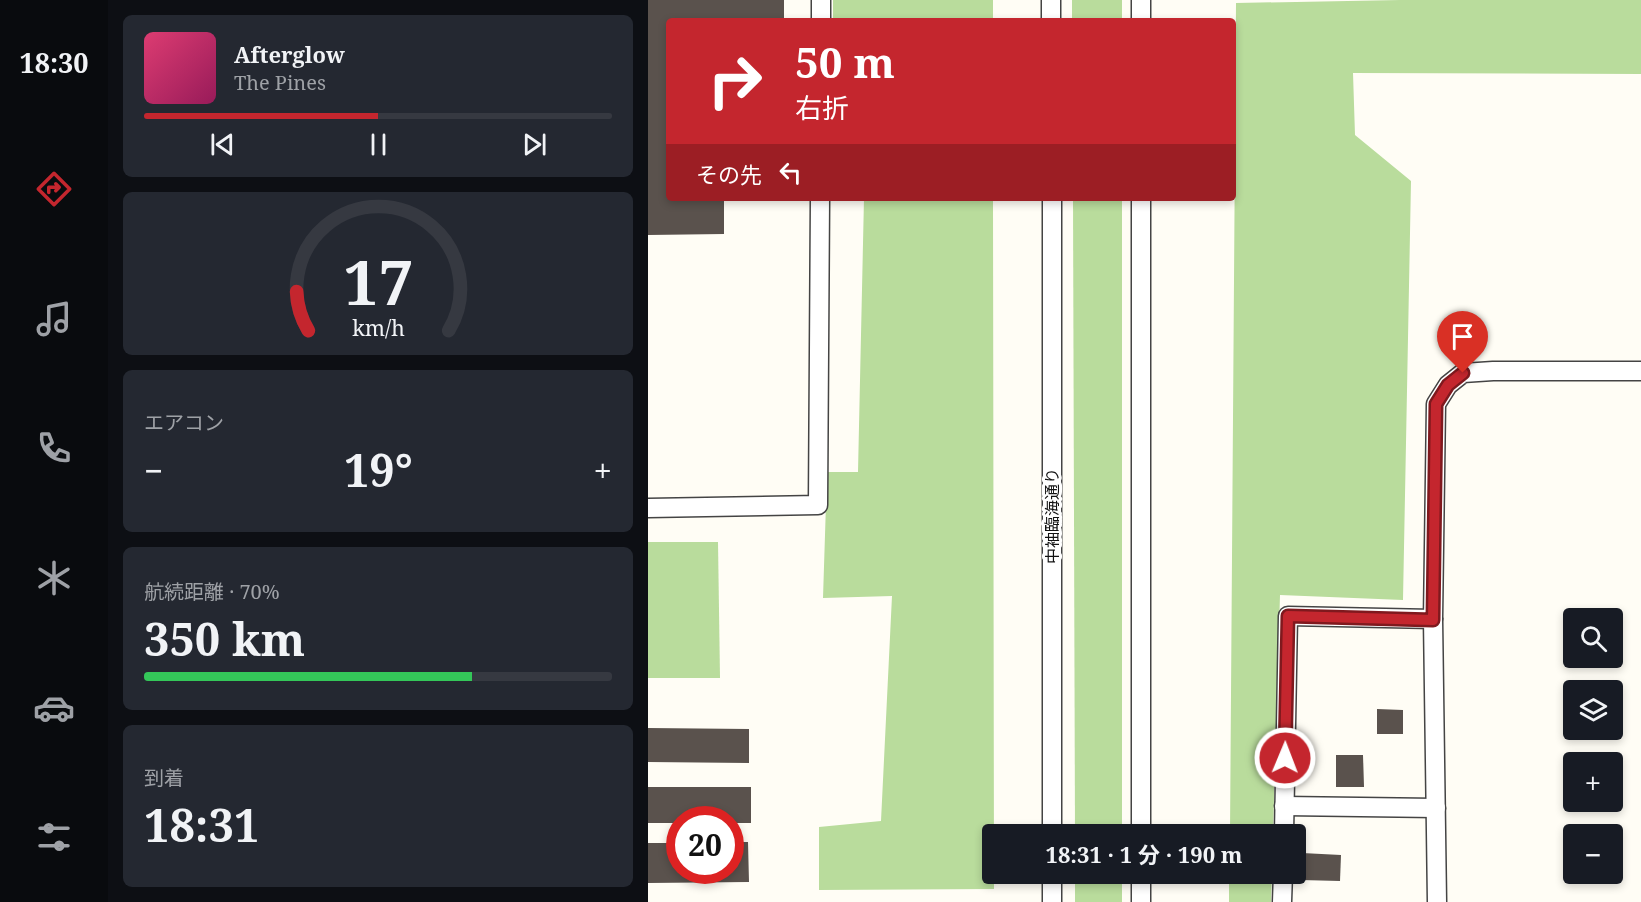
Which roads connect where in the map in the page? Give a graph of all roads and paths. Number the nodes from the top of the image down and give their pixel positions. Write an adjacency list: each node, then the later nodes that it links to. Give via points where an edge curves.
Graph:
1 (821, 0): 4 (street)
2 (1052, 0): 5 (street)
3 (1141, 0): 6 (street)
4 (821, 18)
5 (1052, 18)
6 (1141, 18)
7 (820, 201): 11 (street, via 818,505)
8 (1052, 201): 15 (street, 中袖臨海通り)
9 (1141, 201): 16 (street)
10 (1641, 371): 12 (street, via 1463,373 1448,385 1436,404)
11 (648, 508)
12 (1433, 620): 13 (street, via 1288,616); 14 (street)
13 (1284, 806): 14 (street); 17 (street)
14 (1436, 808): 24 (street)
15 (1052, 824)
16 (1141, 824)
17 (1284, 824)
18 (1052, 884): 21 (street)
19 (1141, 884): 22 (street)
20 (1283, 884): 23 (street)
21 (1052, 902)
22 (1142, 902)
23 (1282, 902)
24 (1437, 902)

